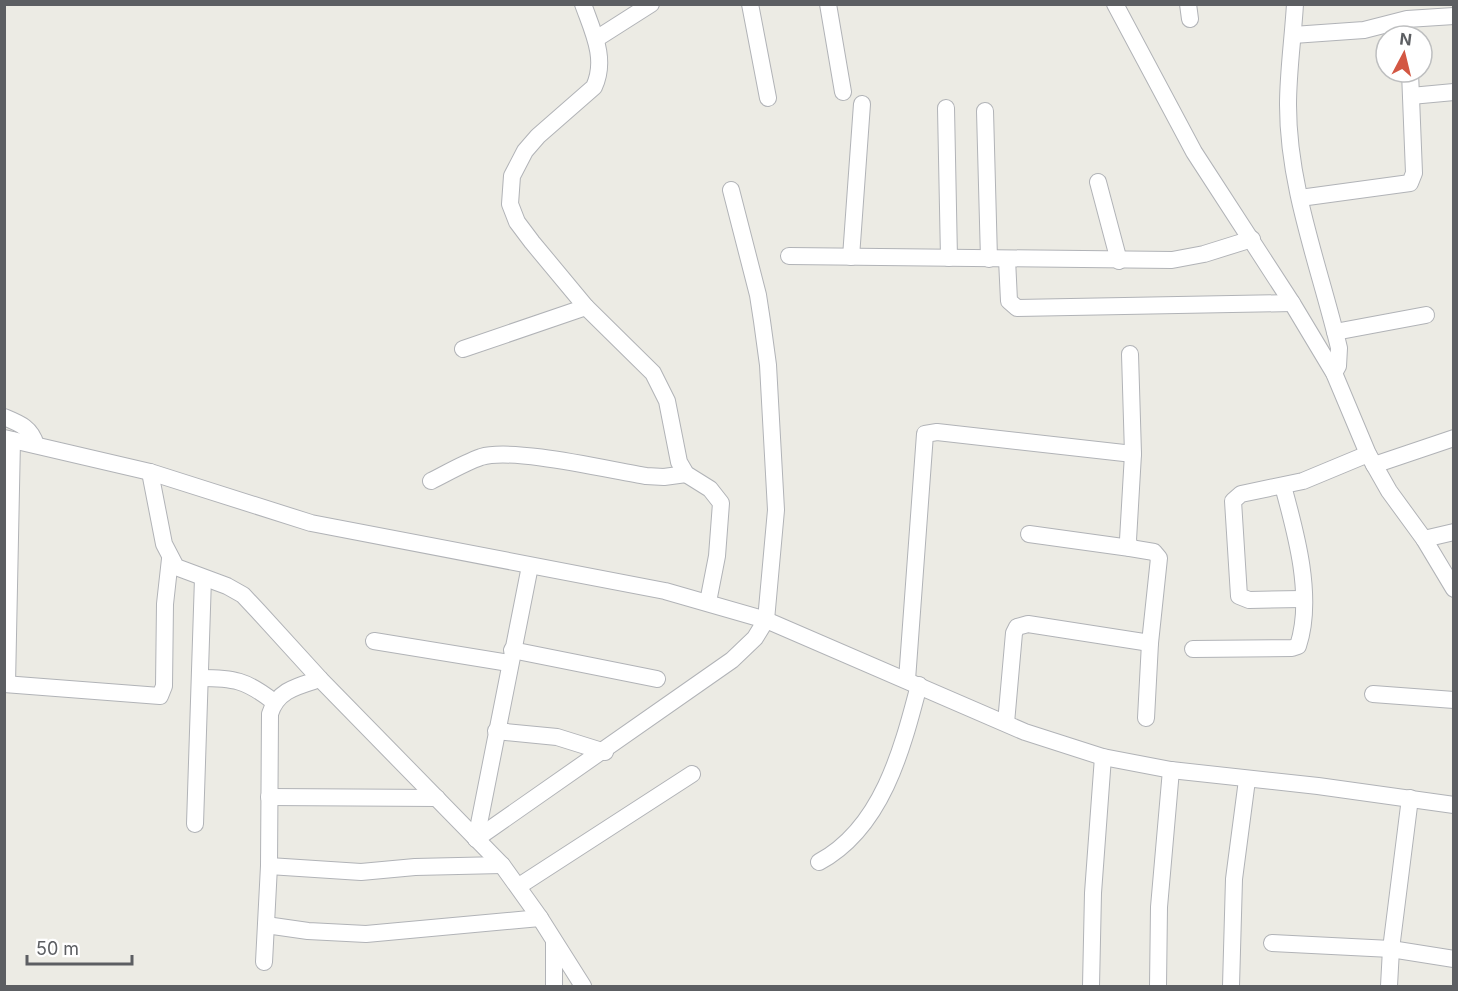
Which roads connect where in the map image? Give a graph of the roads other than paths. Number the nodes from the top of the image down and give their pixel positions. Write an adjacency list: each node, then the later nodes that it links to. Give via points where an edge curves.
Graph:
1 (583, 4): 11 (street)
2 (651, 4): 11 (street)
3 (750, 4): 16 (street)
4 (828, 4): 13 (street)
5 (1114, 4): 23 (street, via 1170,111)
6 (1295, 4): 10 (street)
7 (1454, 16): 8 (street)
8 (1407, 19): 9 (street); 10 (street, via 1364,30)
9 (1407, 24)
10 (1293, 35): 22 (street, via 1288,105)
11 (596, 39): 31 (street, via 600,64 594,87 525,151 510,190 517,222)
12 (1410, 84): 15 (street)
13 (843, 92)
14 (1454, 92): 15 (street)
15 (1411, 96): 22 (street, via 1414,173 1410,183)
16 (768, 98)
17 (862, 104): 25 (street)
18 (946, 108): 26 (street)
19 (985, 111): 27 (street)
20 (1098, 182): 29 (street)
21 (730, 190): 57 (street, via 758,295 768,365 776,510)
22 (1300, 198): 33 (street)
23 (1252, 239): 29 (street, via 1187,259); 30 (street)
24 (789, 256): 25 (street)
25 (851, 257): 26 (street)
26 (949, 258): 27 (street)
27 (989, 259): 28 (street)
28 (1007, 259): 29 (street); 30 (street, via 1009,302 1017,308)
29 (1119, 261)
30 (1292, 303): 36 (street)
31 (586, 307): 34 (street); 44 (street, via 661,385 679,462)
32 (1426, 315): 33 (street)
33 (1335, 332): 36 (street, via 1339,358)
34 (463, 349)
35 (1130, 354): 41 (street)
36 (1334, 373): 42 (street)
37 (4, 417): 40 (street, via 33,433)
38 (1454, 438): 42 (street)
39 (8, 439): 40 (street); 66 (street)
40 (36, 445): 43 (street)
41 (1133, 454): 50 (street); 65 (street, via 937,432 925,434)
42 (1371, 460): 46 (street); 49 (street)
43 (150, 472): 51 (street); 52 (street, via 311,523)
44 (686, 474): 45 (street, via 646,476 498,454 482,457); 56 (street, via 710,489 721,503)
45 (431, 481)
46 (1283, 486): 55 (street, via 1298,538); 55 (street, via 1241,494 1233,501 1237,592 1249,600)
47 (1454, 532): 49 (street)
48 (1029, 534): 50 (street)
49 (1424, 539): 54 (street)
50 (1130, 548): 59 (street, via 1154,552 1159,558)
51 (170, 559): 53 (street, via 176,567); 66 (street, via 164,686 160,696)
52 (530, 566): 56 (street); 61 (street)
53 (203, 578): 62 (street); 63 (street, via 243,595)
54 (1454, 589)
55 (1302, 598): 60 (street, via 1298,646)
56 (708, 602): 57 (street)
57 (766, 620): 65 (street); 73 (street, via 755,638 732,660)
58 (374, 641): 61 (street)
59 (1150, 643): 70 (street); 71 (street, via 1028,624 1017,627)
60 (1193, 649)
61 (511, 657): 64 (street); 72 (street)
62 (200, 678): 69 (street, via 244,681); 82 (street)
63 (320, 679): 69 (street, via 281,693); 79 (street)
64 (657, 679)
65 (913, 683): 71 (street); 84 (street, via 899,760 890,779 851,841)
66 (6, 684)
67 (1373, 694): 68 (street)
68 (1454, 700)
69 (274, 702): 78 (street, via 270,714)
70 (1146, 718)
71 (1005, 723): 74 (street)
72 (496, 731): 73 (street, via 541,734); 83 (street)
73 (605, 752): 83 (street)
74 (1103, 757): 75 (street); 97 (street)
75 (1171, 770): 77 (street); 98 (street, via 1159,907)
76 (692, 774): 87 (street)
77 (1246, 780): 80 (street); 99 (street, via 1234,879)
78 (269, 797): 79 (street); 86 (street)
79 (437, 798): 83 (street)
80 (1410, 798): 81 (street); 92 (street)
81 (1454, 805)
82 (195, 824)
83 (476, 839): 85 (street)
84 (819, 862)
85 (502, 865): 86 (street, via 361,872); 87 (street)
86 (269, 866): 89 (street)
87 (519, 886): 88 (street)
88 (540, 918): 89 (street, via 366,934); 90 (street)
89 (266, 925): 94 (street)
90 (554, 941): 95 (street); 96 (street)
91 (1272, 943): 92 (street)
92 (1391, 949): 93 (street); 100 (street)
93 (1454, 959)
94 (264, 962)
95 (554, 987)
96 (583, 987)
97 (1090, 987)
98 (1158, 987)
99 (1231, 987)
100 (1389, 987)

